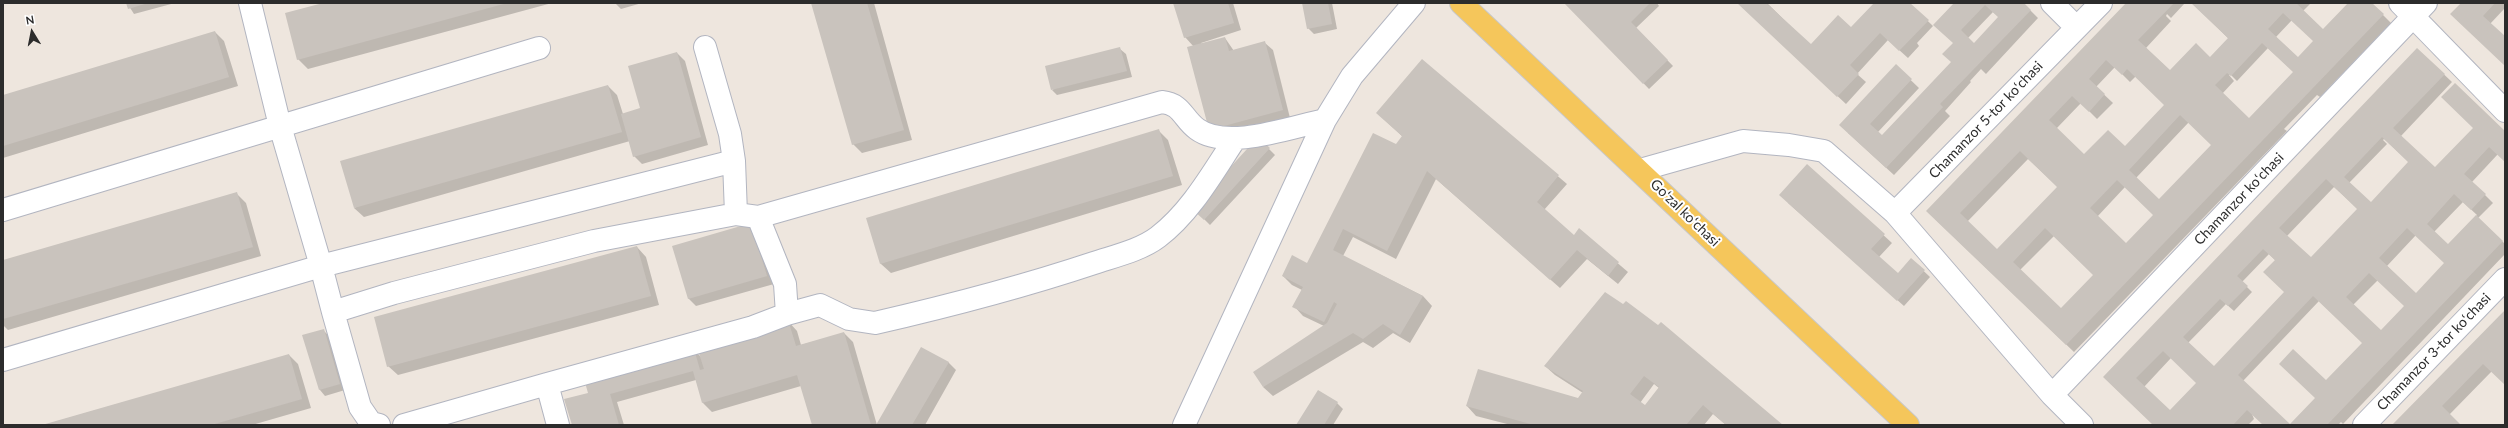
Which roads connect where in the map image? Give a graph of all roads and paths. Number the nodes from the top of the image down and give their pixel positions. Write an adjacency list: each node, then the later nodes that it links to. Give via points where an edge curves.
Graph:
1 (250, 3): 12 (street)
2 (1414, 3): 11 (street, via 1352,76)
3 (1461, 3): 15 (main road, Goʻzal koʻchasi)
4 (2052, 3): 7 (street)
5 (2101, 3): 7 (street, Chamanzor 5-tor koʻchasi)
6 (2413, 7): 10 (street); 26 (street, Chamanzor koʻchasi)
7 (2076, 27): 17 (street, Chamanzor 5-tor koʻchasi)
8 (538, 48): 12 (street)
9 (705, 48): 14 (street, via 730,134)
10 (2505, 111)
11 (1325, 120): 13 (street); 30 (street)
12 (280, 126): 16 (street); 20 (street)
13 (1235, 139): 19 (street, via 1214,136 1197,129 1173,103 1162,102); 23 (street, via 1203,188 1174,222 1158,237 1139,248 1050,278 875,324 849,319 820,305)
14 (734, 161): 18 (street); 20 (street)
15 (1640, 170): 17 (street, via 1742,141 1789,145 1824,151); 31 (main road, Goʻzal koʻchasi)
16 (3, 210)
17 (1895, 213): 26 (street)
18 (736, 214): 19 (street); 22 (street, via 594,241 394,293)
19 (758, 217): 23 (street, via 785,284)
20 (321, 266): 22 (street); 24 (street)
21 (2505, 278): 33 (street, Chamanzor 3-tor koʻchasi)
22 (333, 312): 27 (street, via 360,407 371,423)
23 (787, 314): 25 (street, via 753,327)
24 (3, 360)
25 (547, 384): 28 (street); 29 (street)
26 (2052, 395): 32 (street)
27 (379, 425)
28 (404, 425)
29 (558, 425)
30 (1184, 425)
31 (1908, 425)
32 (2082, 425)
33 (2364, 425)

